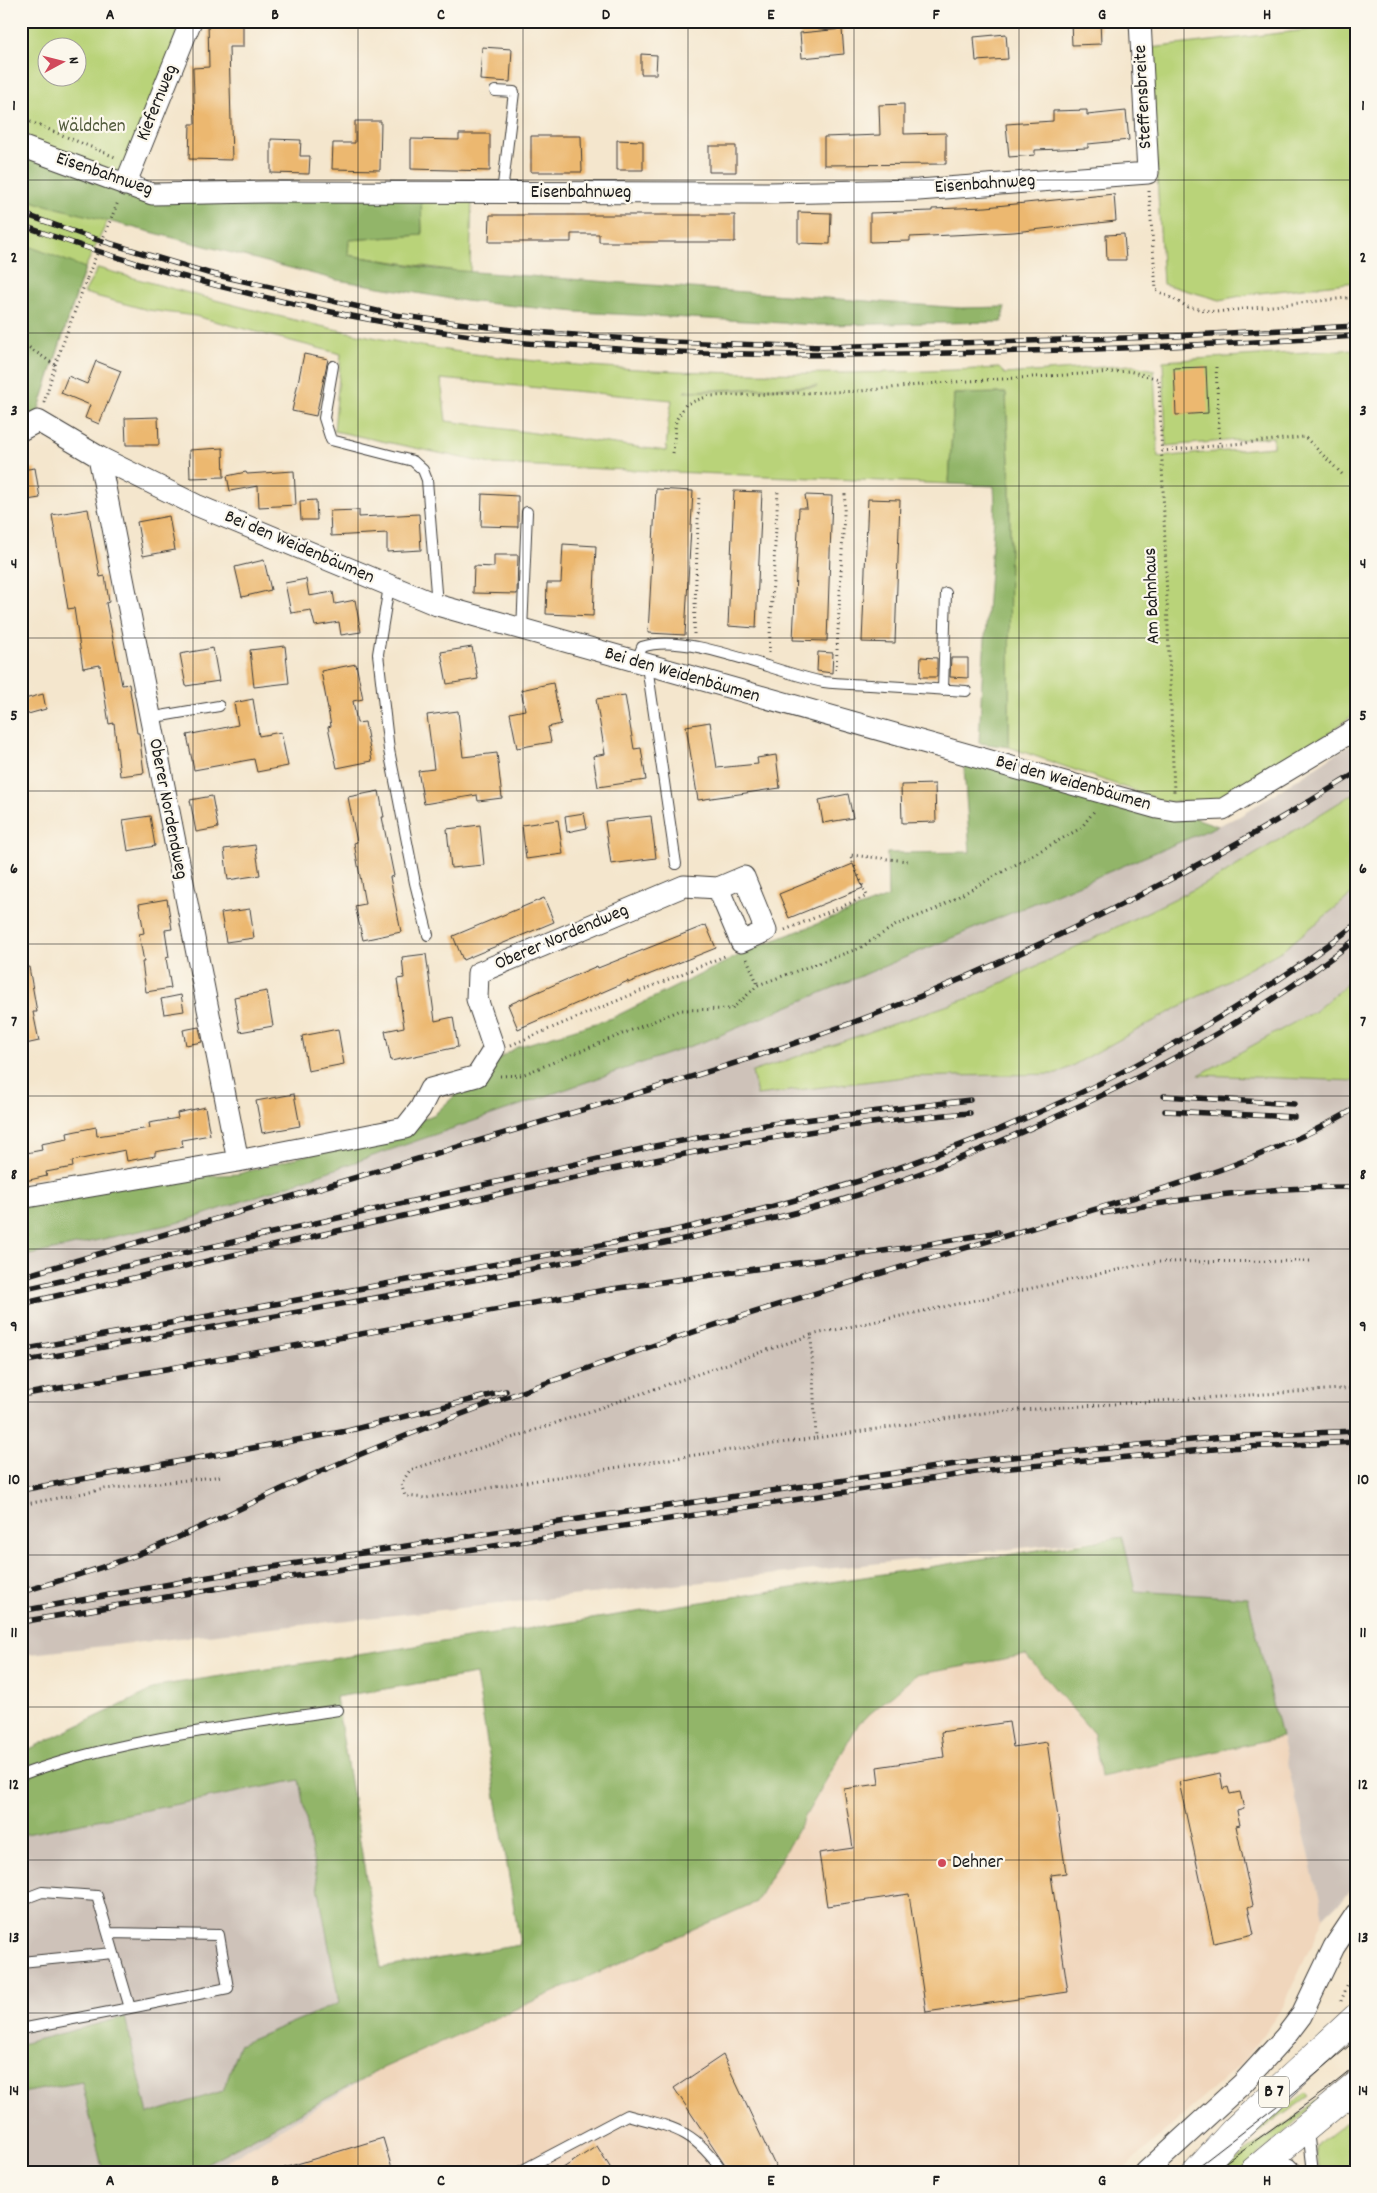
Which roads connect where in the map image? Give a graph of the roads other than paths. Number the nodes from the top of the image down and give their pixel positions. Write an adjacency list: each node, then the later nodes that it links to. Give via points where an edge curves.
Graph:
1 (191, 21): 6 (street, Kiefernweg)
2 (1140, 21): 5 (street, Steffensbreite)
3 (495, 91): 7 (lane, via 514,92)
4 (21, 146): 6 (street, Eisenbahnweg)
5 (1148, 173): 7 (street, Eisenbahnweg, via 918,190)
6 (125, 185): 7 (street, Eisenbahnweg, via 152,194)
7 (502, 193)
8 (333, 366): 14 (lane, via 324,418 331,440 412,461 423,470 427,480)
9 (30, 426): 10 (street, Bei den Weidenbäumen)
10 (99, 458): 12 (street, Bei den Weidenbäumen, via 196,506); 20 (street, Oberer Nordendweg)
11 (527, 512): 15 (lane)
12 (389, 586): 14 (street, Bei den Weidenbäumen); 24 (lane, via 378,654 389,750)
13 (946, 593): 17 (lane)
14 (437, 606): 15 (street, Bei den Weidenbäumen)
15 (522, 630): 16 (street, Bei den Weidenbäumen)
16 (641, 664): 17 (lane, via 642,647 655,643 679,643 807,678); 21 (street, Bei den Weidenbäumen, via 1175,811 1223,809); 22 (lane)
17 (943, 690): 18 (lane)
18 (966, 691)
19 (219, 706): 20 (lane)
20 (149, 718): 25 (street, Oberer Nordendweg)
21 (1356, 729)
22 (676, 864)
23 (718, 888): 23 (street, Oberer Nordendweg, via 741,942 766,931 744,877); 25 (street, Oberer Nordendweg, via 684,886 478,973 477,999 494,1049 477,1076 430,1090 406,1128)
24 (428, 936)
25 (238, 1161): 26 (street)
26 (21, 1198)
27 (338, 1710): 28 (lane, via 177,1736 55,1763)
28 (21, 1775)
29 (21, 1900): 31 (lane, via 42,1892 97,1896)
30 (1356, 1914): 42 (street, via 1334,1947 1302,2016 1242,2084)
31 (108, 1932): 32 (lane); 34 (lane, via 219,1934 228,1988)
32 (114, 1953): 33 (lane); 34 (lane)
33 (21, 1962)
34 (130, 2008): 36 (lane)
35 (1347, 2012): 43 (main road, B 7)
36 (21, 2029)
37 (1356, 2086): 38 (main road, B 7)
38 (1308, 2127): 39 (main road, B 7); 45 (lane)
39 (1260, 2165): 44 (lane, via 1282,2160)
40 (519, 2172): 41 (lane, via 627,2115 676,2128 688,2135 709,2153)
41 (723, 2172)
42 (1146, 2172)
43 (1197, 2172)
44 (1299, 2172)
45 (1313, 2172)

